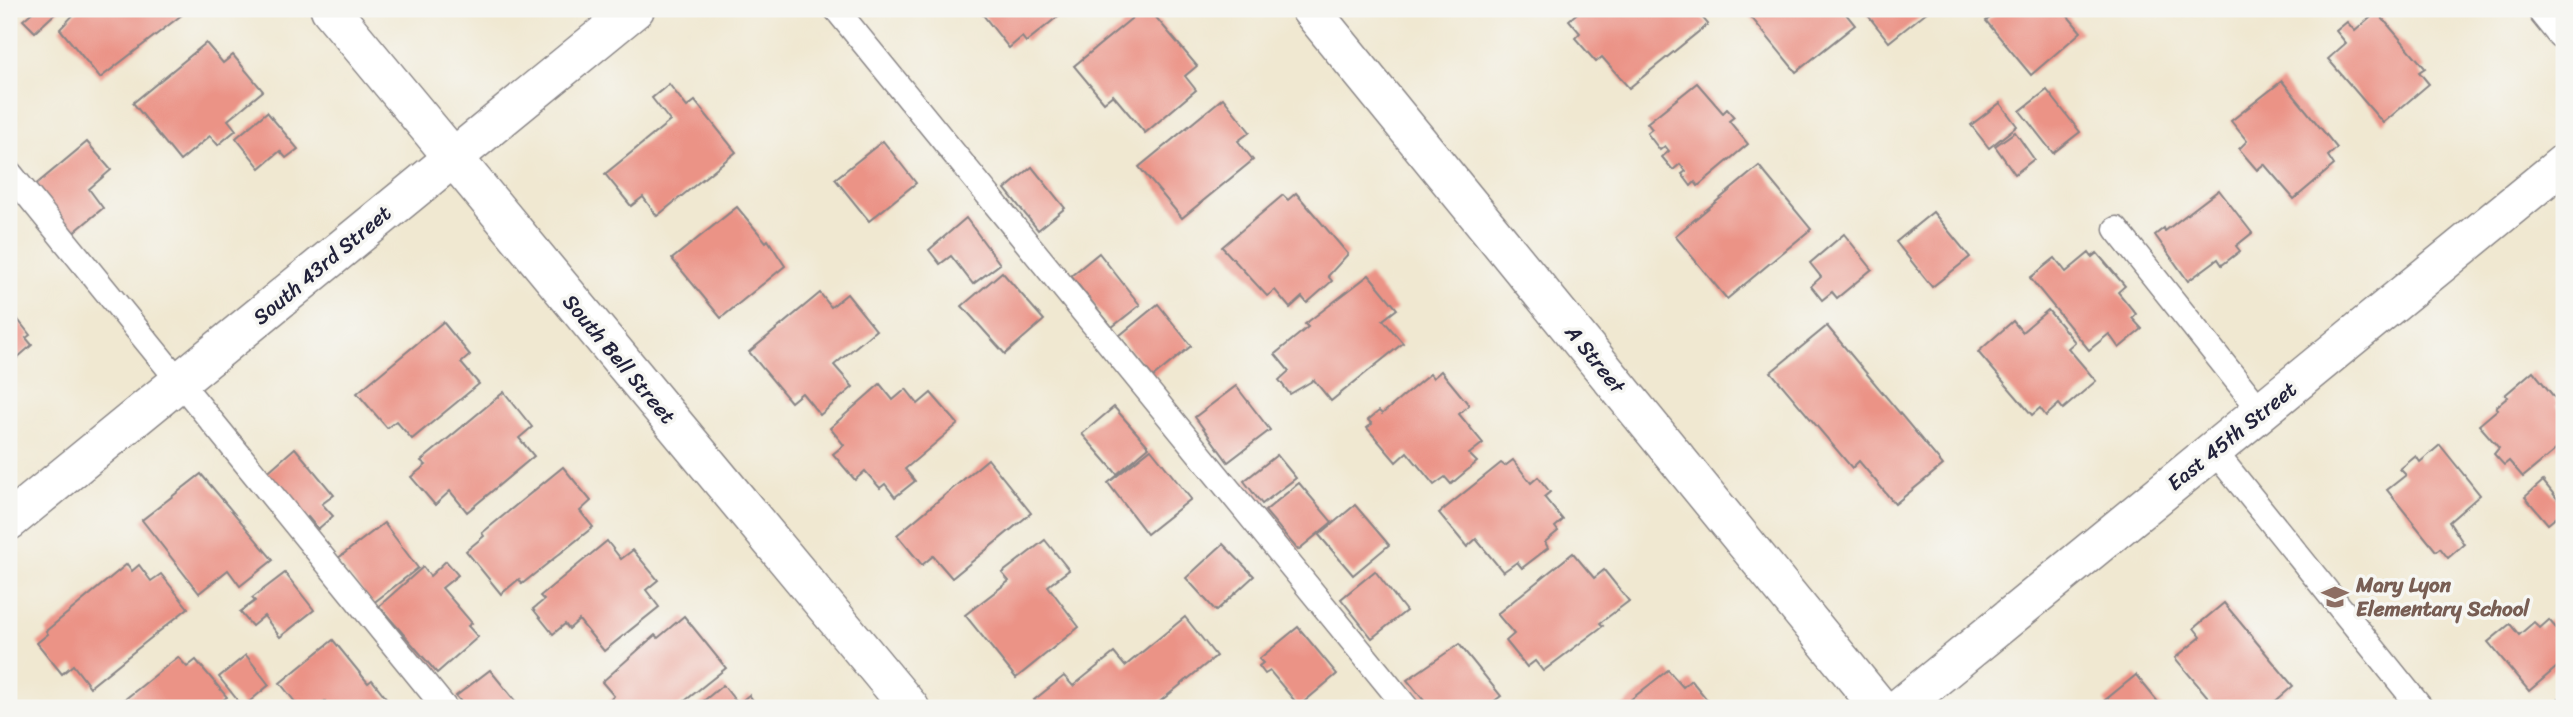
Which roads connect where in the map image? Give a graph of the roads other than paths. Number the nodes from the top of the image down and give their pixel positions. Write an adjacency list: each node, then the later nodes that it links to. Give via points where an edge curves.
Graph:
1 (330, 9): 7 (street, South Bell Street)
2 (635, 9): 7 (street, South 43rd Street)
3 (836, 9): 17 (lane)
4 (1310, 9): 18 (street, A Street)
5 (2547, 9): 6 (street)
6 (2564, 30)
7 (451, 157): 11 (street, South 43rd Street); 16 (street, South Bell Street)
8 (2564, 163): 12 (street, East 45th Street)
9 (9, 172): 11 (lane)
10 (2116, 229): 12 (lane)
11 (181, 382): 14 (street, South 43rd Street); 15 (lane)
12 (2261, 411): 13 (street, East 45th Street)
13 (2214, 451): 19 (street, East 45th Street); 20 (lane)
14 (9, 521)
15 (445, 708)
16 (910, 708)
17 (1407, 708)
18 (1880, 708)
19 (1899, 708)
20 (2421, 708)

